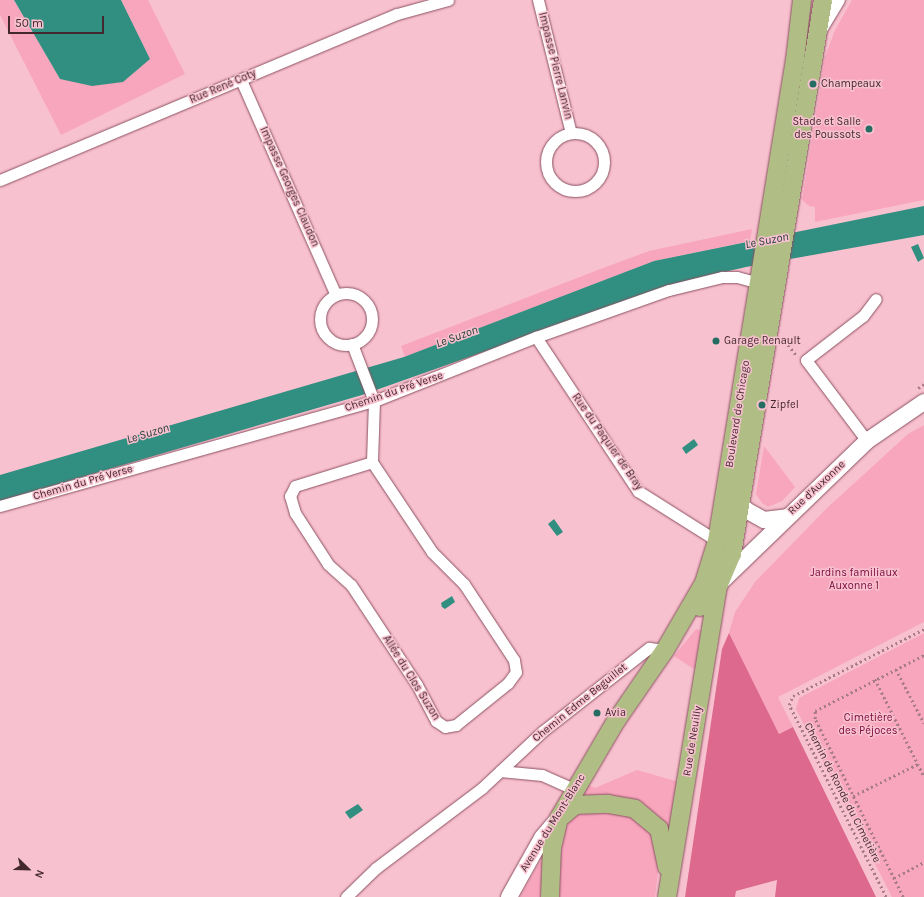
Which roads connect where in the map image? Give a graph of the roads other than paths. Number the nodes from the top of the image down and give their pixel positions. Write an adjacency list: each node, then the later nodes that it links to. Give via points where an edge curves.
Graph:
1 (448, 0): 8 (street, Rue René Coty, via 397,14)
2 (538, 0): 9 (street, Impasse Pierre Lanvin)
3 (802, 0): 11 (main road, Boulevard de Chicago)
4 (814, 0): 7 (street)
5 (823, 0): 7 (main road, Boulevard de Chicago)
6 (838, 0): 7 (street)
7 (815, 41): 11 (main road, Boulevard de Chicago)
8 (241, 80): 10 (street, Rue René Coty); 13 (street, Impasse Georges Claudon)
9 (571, 133): 9 (street, Impasse Pierre Lanvin, via 554,141 549,149 546,167 554,184 562,189 581,192 594,185 603,173 603,153 591,137)
10 (0, 180)
11 (776, 227): 12 (main road, Boulevard de Chicago)
12 (766, 275): 15 (street, Chemin du Pré Verse, via 722,277 669,290); 21 (main road, Boulevard de Chicago); 22 (main road, Boulevard de Chicago)
13 (336, 295): 16 (street, via 323,306 320,323 335,343); 16 (street, via 353,294 367,303 370,311 370,328 366,335)
14 (876, 299): 19 (street, via 863,316 806,360)
15 (536, 337): 17 (street, Chemin du Pré Verse); 25 (street, Rue du Paquier de Bray, via 638,490)
16 (352, 344): 17 (street)
17 (374, 401): 20 (street); 23 (street, Chemin du Pré Verse)
18 (924, 402): 19 (main road, Rue d'Auxonne)
19 (868, 441): 24 (main road, Rue d'Auxonne)
20 (372, 462): 20 (street, Allée du Clos Suzon, via 295,486 290,496 295,513 328,564 351,585 417,684 436,721 445,727 456,725 508,683 516,672 514,660 464,584 432,552)
21 (728, 478): 25 (main road, Boulevard de Chicago); 26 (main road, via 731,500)
22 (740, 502): 24 (main road, via 746,510 764,520); 26 (main road, Boulevard de Chicago, via 732,554)
23 (0, 506)
24 (787, 517): 26 (main road, Rue d'Auxonne)
25 (717, 540): 27 (main road, Boulevard de Chicago, via 704,583)
26 (719, 584): 27 (main road); 31 (main road, Rue de Neuilly)
27 (665, 650): 28 (street, Chemin Edme Beguillet, via 649,648 542,731); 29 (main road, Avenue du Mont-Blanc, via 616,720)
28 (500, 771): 29 (street, via 542,775); 32 (street, Chemin Edme Beguillet, via 482,788 376,868)
29 (575, 790): 30 (main road, Avenue du Mont-Blanc)
30 (559, 818): 31 (main road, via 575,805 595,804 620,805 646,816 659,828); 33 (main road, Avenue du Mont-Blanc, via 542,838); 34 (main road, via 552,848)
31 (668, 890)
32 (346, 897)
33 (509, 897)
34 (550, 897)

